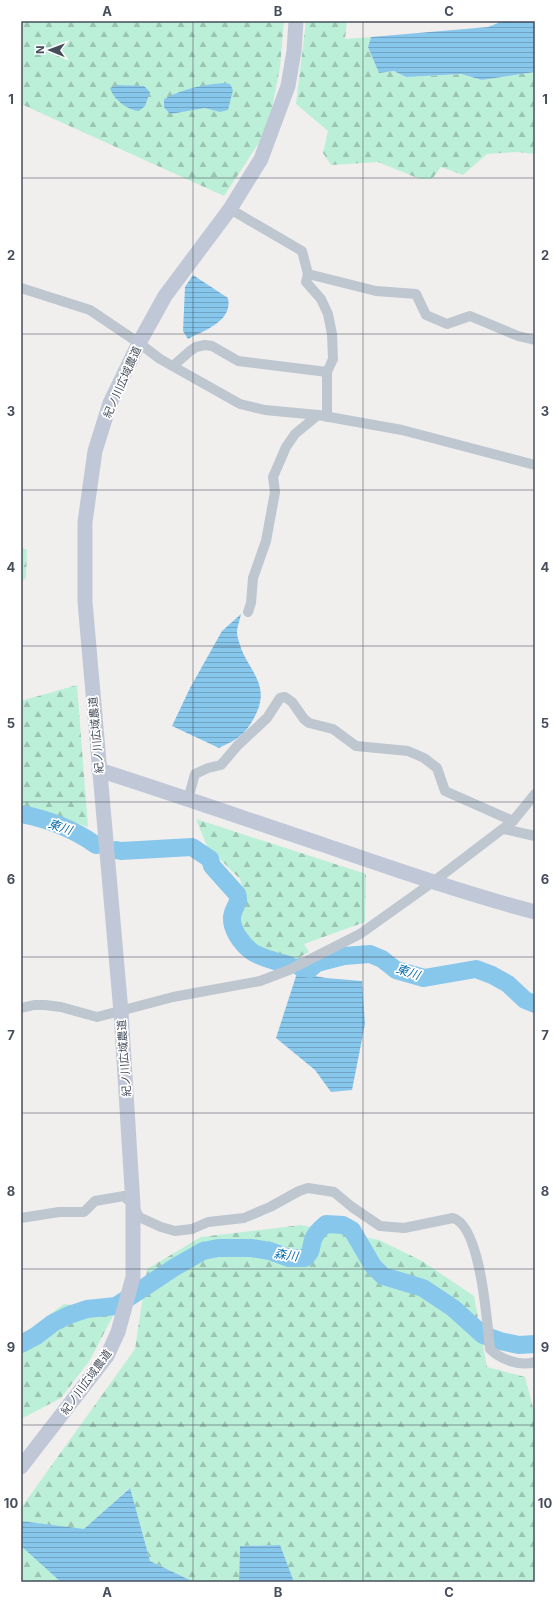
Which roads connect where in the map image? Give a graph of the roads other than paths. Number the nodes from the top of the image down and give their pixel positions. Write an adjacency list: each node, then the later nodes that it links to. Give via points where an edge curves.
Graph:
1 (296, 21): 2 (street, 紀ノ川広域農道, via 288,86 277,119 261,160)
2 (230, 209): 3 (street, via 302,251); 6 (street, 紀ノ川広域農道, via 165,296)
3 (308, 274): 5 (street, via 376,291 416,294 426,315 447,324 470,316 518,336); 8 (street, via 306,282 321,299 328,314 332,334 333,359)
4 (21, 288): 6 (street, via 90,310)
5 (535, 340)
6 (139, 343): 7 (street); 12 (street, 紀ノ川広域農道, via 110,403 95,452 85,522 85,602)
7 (173, 366): 8 (street, via 190,350 205,345 212,346 238,361); 9 (street, via 240,404 265,410)
8 (327, 372): 9 (street)
9 (323, 416): 10 (street, via 402,430); 11 (street, via 295,434 286,447 273,477 275,492 266,540 253,578)
10 (535, 465)
11 (248, 612)
12 (99, 770): 14 (street); 21 (street, 紀ノ川広域農道)
13 (535, 794): 15 (street)
14 (188, 799): 15 (street, via 195,774 221,765 267,718 280,698 285,697 309,724 333,729 356,746 408,751 424,758 437,768 444,791); 18 (street)
15 (513, 821): 16 (street)
16 (504, 829): 17 (street); 18 (street)
17 (535, 836)
18 (433, 882): 19 (street); 21 (street, via 360,934 289,970 260,981 173,997)
19 (535, 912)
20 (21, 1008): 21 (street, via 34,1004 45,1005 97,1017)
21 (120, 1012): 22 (street, 紀ノ川広域農道)
22 (133, 1205): 23 (street, via 124,1196 95,1201 84,1212 59,1212); 24 (street, via 139,1217 145,1220 175,1231 186,1231 208,1222 244,1218 308,1188 334,1192 380,1226 404,1228 458,1219 470,1235 473,1246 481,1280 490,1349 497,1356 509,1360 529,1364); 25 (street, 紀ノ川広域農道, via 133,1277 118,1332 106,1356)
23 (21, 1218)
24 (535, 1362)
25 (21, 1467)

